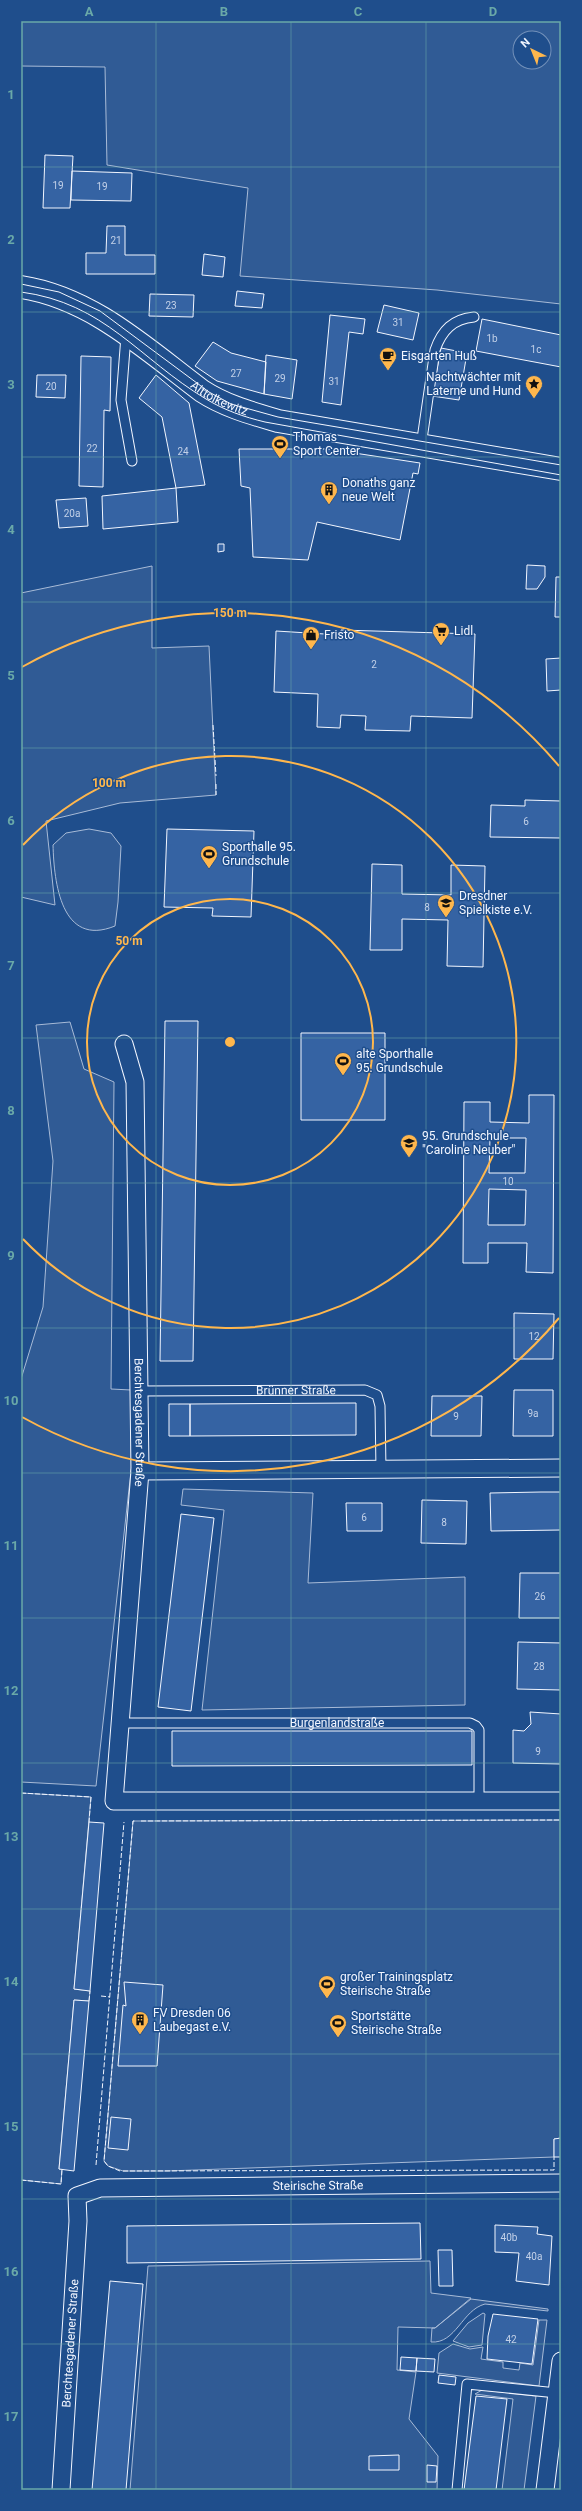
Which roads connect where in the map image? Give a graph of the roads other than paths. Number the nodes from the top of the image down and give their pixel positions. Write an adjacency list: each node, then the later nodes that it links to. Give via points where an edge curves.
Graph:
1 (21, 287): 3 (main road, Alttolkewitz, via 58,295 75,302)
2 (474, 317): 4 (lane, via 460,318 440,336 435,350)
3 (126, 334): 4 (main road, Alttolkewitz, via 208,394 244,412 278,421); 5 (lane, via 122,400)
4 (421, 446): 6 (main road, Alttolkewitz)
5 (132, 461)
6 (561, 469)
7 (124, 1044): 8 (street, Berchtesgadener Straße, via 135,1082)
8 (139, 1391): 10 (lane, Brünner Straße, via 365,1390 377,1395 380,1406); 11 (street, Berchtesgadener Straße)
9 (561, 1468): 10 (street)
10 (381, 1470): 11 (street)
11 (140, 1471): 12 (street, Berchtesgadener Straße)
12 (122, 1723): 13 (lane, Burgenlandstraße, via 470,1723 479,1730); 13 (street, Berchtesgadener Straße, via 114,1801)
13 (479, 1801): 14 (street)
14 (561, 1801)
15 (561, 2183): 16 (street, Steirische Straße, via 100,2188)
16 (77, 2196): 19 (street, Berchtesgadener Straße, via 78,2221)
17 (561, 2361): 18 (street)
18 (557, 2394): 20 (lane, via 467,2384); 21 (street)
19 (61, 2490)
20 (457, 2490)
21 (545, 2490)

